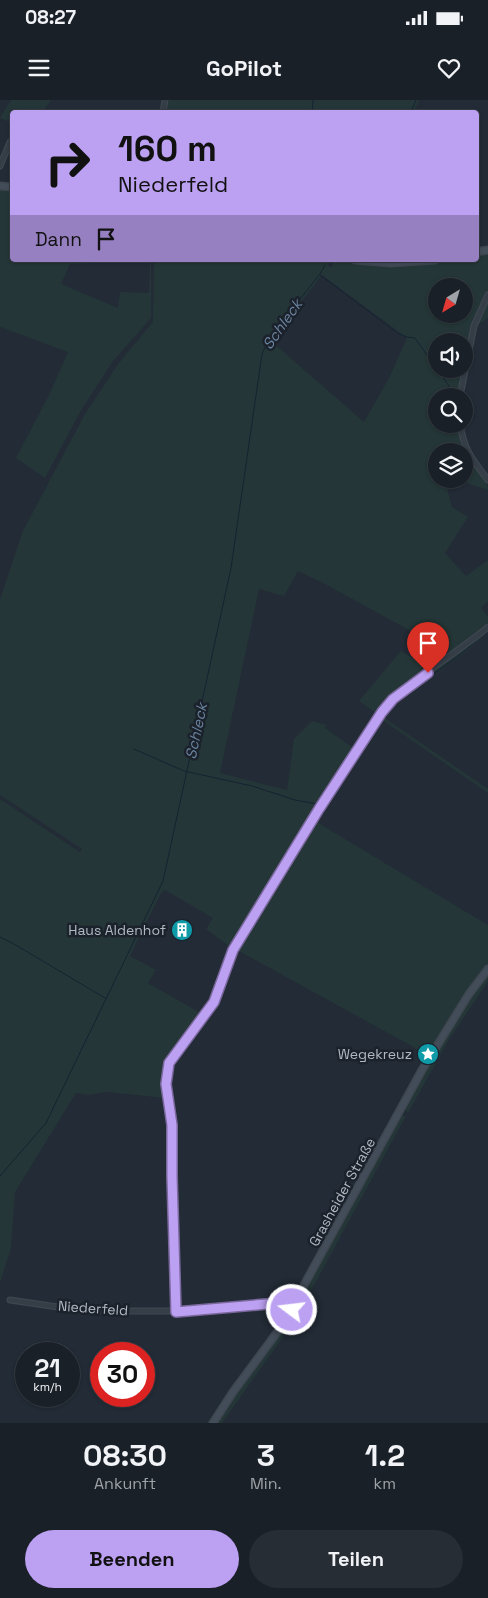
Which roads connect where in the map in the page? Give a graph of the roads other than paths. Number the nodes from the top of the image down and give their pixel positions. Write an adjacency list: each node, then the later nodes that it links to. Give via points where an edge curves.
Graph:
1 (10, 142): 2 (street)
2 (0, 166)
3 (379, 262): 4 (street)
4 (406, 262)
5 (488, 295): 6 (street, via 474,326)
6 (462, 388)
7 (462, 433): 8 (street, via 468,453)
8 (488, 480)
9 (488, 626): 13 (street, via 393,699 382,712 233,950 214,1002 169,1063 166,1084 172,1125)
10 (488, 969): 12 (street, Grasheider Straße, via 422,1070)
11 (10, 1300): 13 (street, Niederfeld, via 85,1311)
12 (292, 1310): 13 (street, Niederfeld, via 278,1303); 14 (street, Grasheider Straße)
13 (176, 1312)
14 (213, 1423)

